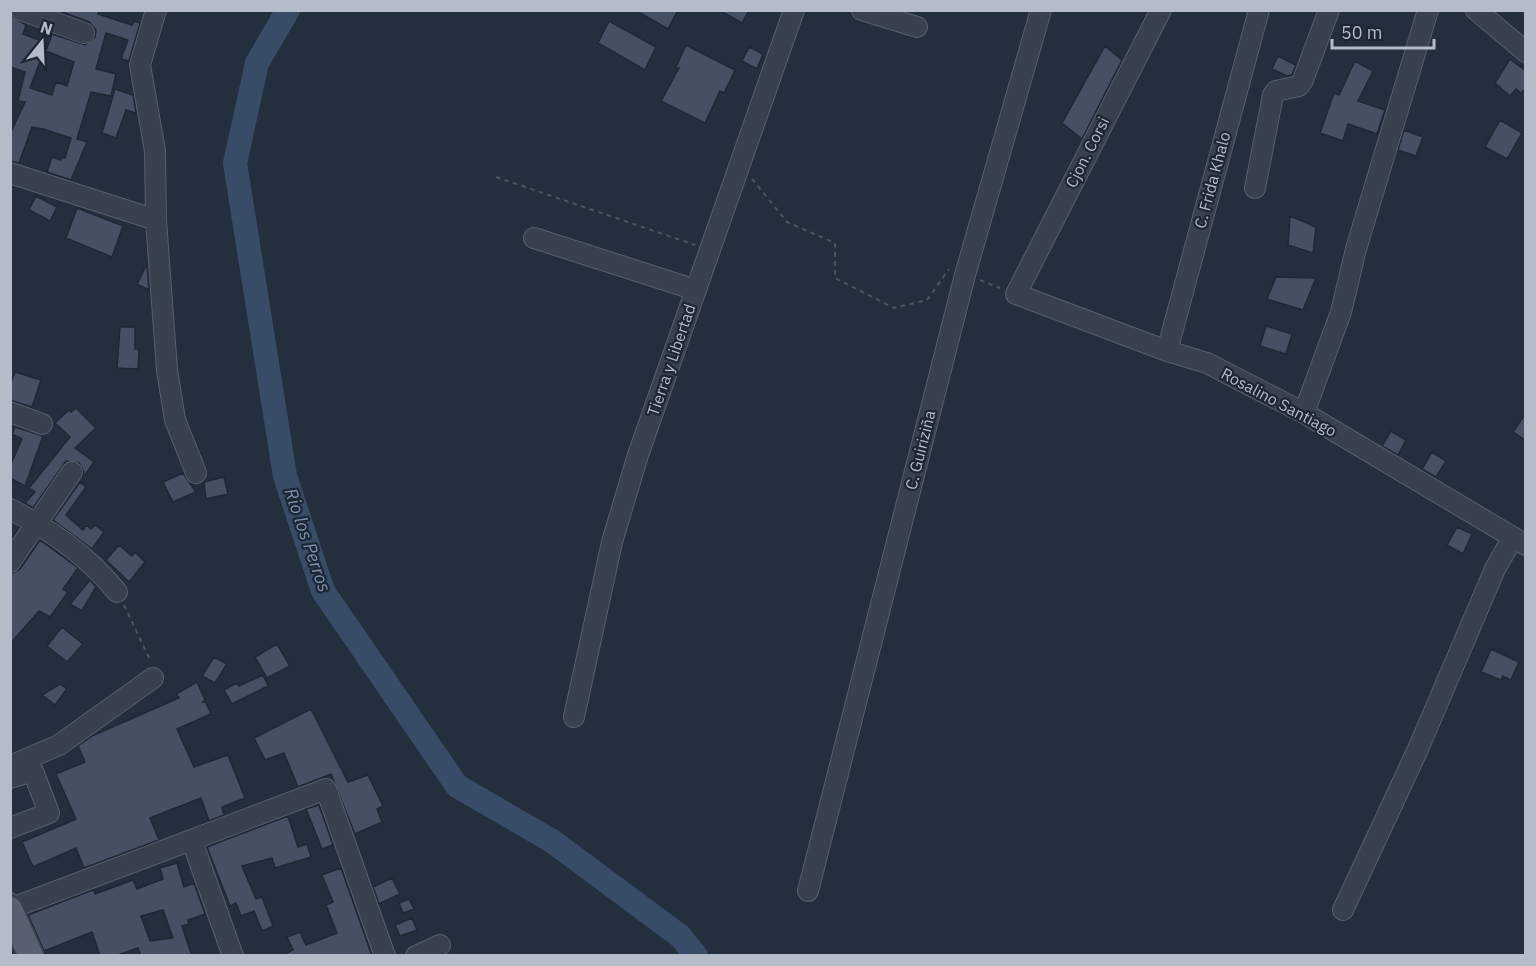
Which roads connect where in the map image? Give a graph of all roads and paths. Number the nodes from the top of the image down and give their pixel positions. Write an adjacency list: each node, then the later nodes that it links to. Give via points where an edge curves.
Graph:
1 (21, 10): 12 (street)
2 (156, 10): 18 (street, via 140,65 155,151)
3 (794, 10): 14 (street, Tierra y Libertad)
4 (862, 10): 11 (street)
5 (1041, 10): 21 (street, C. Guiriziña)
6 (1161, 10): 23 (street, Cjon. Corsi)
7 (1259, 10): 24 (street, C. Frida Khalo)
8 (1329, 10): 17 (street, via 1304,80 1299,86 1273,95)
9 (1428, 10): 26 (street, via 1356,249 1341,312)
10 (1476, 10): 13 (street)
11 (917, 27)
12 (84, 33)
13 (1526, 52)
14 (740, 165): 20 (street, Tierra y Libertad); 21 (path, via 787,222 835,243 835,278 894,308 927,300 949,269)
15 (10, 173): 18 (street)
16 (496, 177): 20 (path)
17 (1255, 188)
18 (156, 220): 29 (street, via 166,370 174,420)
19 (534, 238): 22 (street)
20 (710, 250): 22 (street, Tierra y Libertad)
21 (965, 275): 23 (path); 41 (street, C. Guiriziña)
22 (696, 290): 36 (street, Tierra y Libertad, via 612,542)
23 (1016, 294): 24 (street, Rosalino Santiago)
24 (1167, 351): 26 (street, Rosalino Santiago, via 1207,363)
25 (10, 412): 27 (street)
26 (1304, 413): 32 (street, Rosalino Santiago)
27 (42, 424)
28 (72, 472): 31 (street)
29 (196, 473)
30 (10, 509): 31 (street)
31 (36, 522): 33 (street); 34 (street, via 91,563)
32 (1519, 541): 43 (street, via 1495,569)
33 (10, 561)
34 (117, 592): 35 (path, via 154,669)
35 (153, 678): 37 (street, via 59,745)
36 (574, 717)
37 (10, 766)
38 (10, 778): 39 (street, via 33,771 49,813)
39 (10, 828)
40 (192, 841): 42 (street); 46 (street); 47 (street, via 326,789)
41 (808, 891)
42 (11, 907): 45 (main road)
43 (1343, 910)
44 (440, 945): 48 (street)
45 (31, 956)
46 (232, 956)
47 (386, 956)
48 (416, 956)

